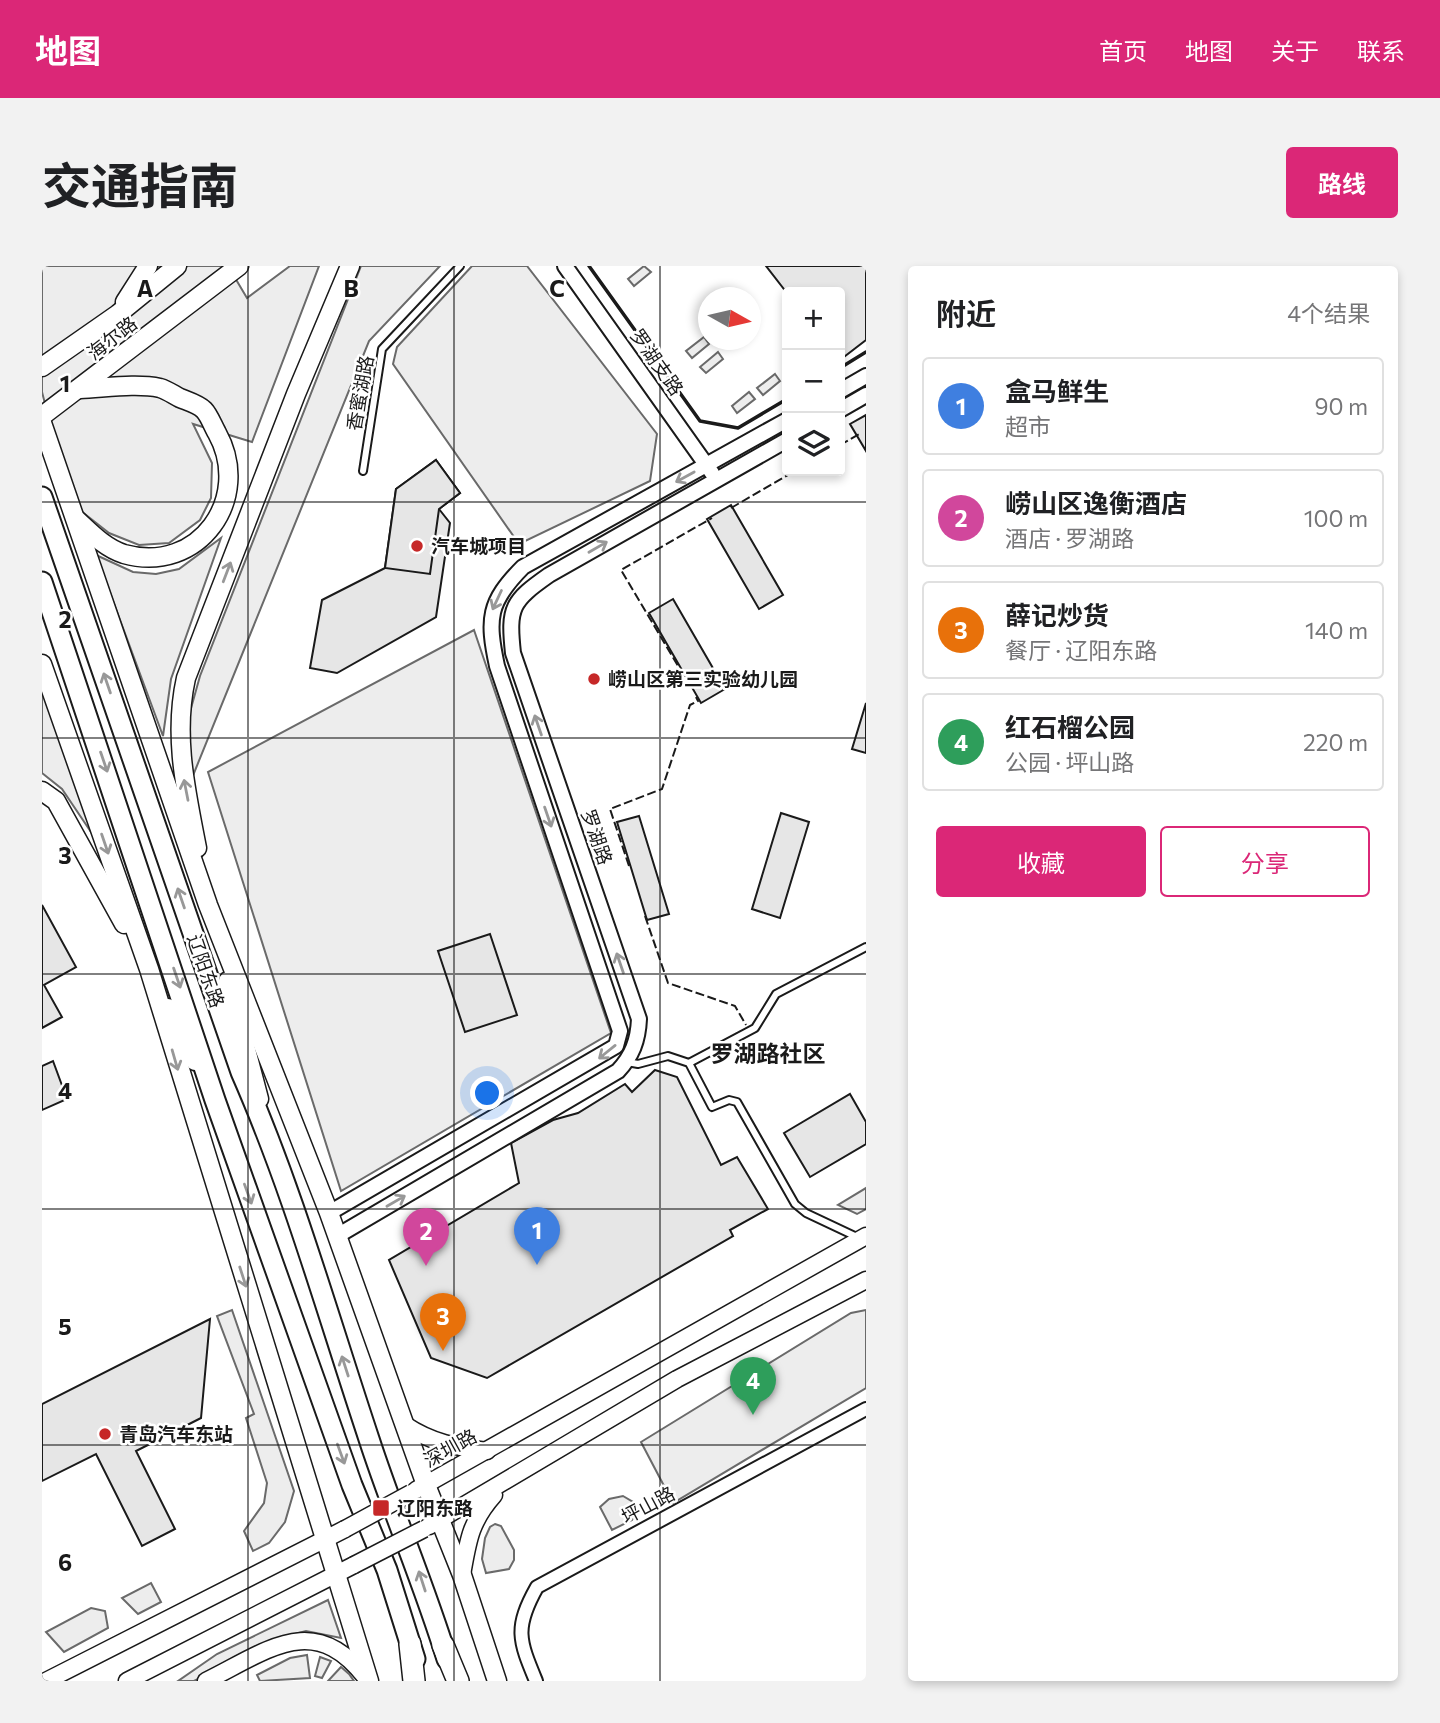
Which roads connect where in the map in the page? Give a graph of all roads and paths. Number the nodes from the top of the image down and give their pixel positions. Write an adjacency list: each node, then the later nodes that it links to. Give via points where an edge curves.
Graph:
1 (148, 266): 7 (main road)
2 (177, 266): 7 (main road, 海尔路)
3 (239, 266): 11 (main road, 海尔路)
4 (350, 266): 26 (main road, one-way to 4, via 180,759 180,705 186,678)
5 (460, 266): 19 (lane, 香蜜湖路, via 383,349)
6 (565, 266): 18 (street, 罗湖支路)
7 (118, 314): 8 (main road, 海尔路)
8 (42, 366)
9 (866, 376): 10 (street)
10 (845, 388)
11 (80, 389): 14 (main road, 海尔路); 22 (main road, via 161,388 204,410 225,448 230,484 209,532 191,547 171,555 147,558 123,553 101,542)
12 (866, 395): 13 (street)
13 (845, 407)
14 (42, 416)
15 (782, 423): 18 (street)
16 (42, 424): 22 (main road, 辽阳东路)
17 (782, 443): 20 (street, 罗湖路)
18 (706, 465): 20 (street, 罗湖支路); 33 (street, one-way to 33, via 523,567 493,604 489,630 497,666 620,1031 616,1046)
19 (363, 471)
20 (716, 480): 29 (street, 罗湖路, one-way to 20, via 639,1019 513,653 509,620 521,595 549,575)
21 (42, 497): 32 (highway, 辽阳东路, one-way to 21, via 241,1072)
22 (75, 518): 26 (main road, 辽阳东路)
23 (42, 582): 31 (highway, 辽阳东路, one-way to 31)
24 (42, 664): 28 (main road, one-way to 28)
25 (42, 791): 28 (main road, via 56,801)
26 (208, 905): 32 (main road); 33 (main road, 辽阳东路)
27 (866, 947): 30 (lane, via 776,994 755,1028)
28 (149, 969): 31 (main road); 43 (main road, one-way to 43)
29 (627, 1062): 30 (lane, via 638,1064 668,1056); 34 (street, one-way to 29)
30 (689, 1063): 35 (lane, via 712,1107 729,1100 737,1102 795,1205)
31 (215, 1100): 46 (highway, 辽阳东路, one-way to 46)
32 (270, 1138): 47 (highway, 辽阳东路, one-way to 32, via 380,1472)
33 (329, 1213): 34 (main road, 辽阳东路)
34 (337, 1236): 38 (main road, 辽阳东路)
35 (864, 1241): 39 (main road, 深圳路)
36 (866, 1280): 40 (main road, via 677,1379)
37 (866, 1409): 56 (street, 坪山路, via 537,1587 524,1609 520,1642)
38 (405, 1425): 39 (main road, via 427,1440); 41 (main road, 辽阳东路)
39 (487, 1451): 41 (main road, 深圳路)
40 (502, 1486): 42 (main road); 45 (main road, via 477,1515)
41 (418, 1489): 42 (main road, 辽阳东路); 43 (main road, 深圳路, bridge)
42 (442, 1520): 44 (main road, bridge); 45 (main road, 辽阳东路)
43 (326, 1538): 44 (main road); 48 (main road, 深圳路)
44 (337, 1574): 49 (main road); 51 (main road)
45 (462, 1576): 55 (main road, 辽阳东路)
46 (410, 1644): 52 (highway); 53 (highway, 辽阳东路)
47 (443, 1645): 54 (highway)
48 (46, 1681)
49 (127, 1681)
50 (206, 1681): 51 (main road, via 278,1646 310,1640 338,1648)
51 (369, 1681)
52 (414, 1681)
53 (422, 1681)
54 (456, 1681)
55 (497, 1681)
56 (536, 1681)

